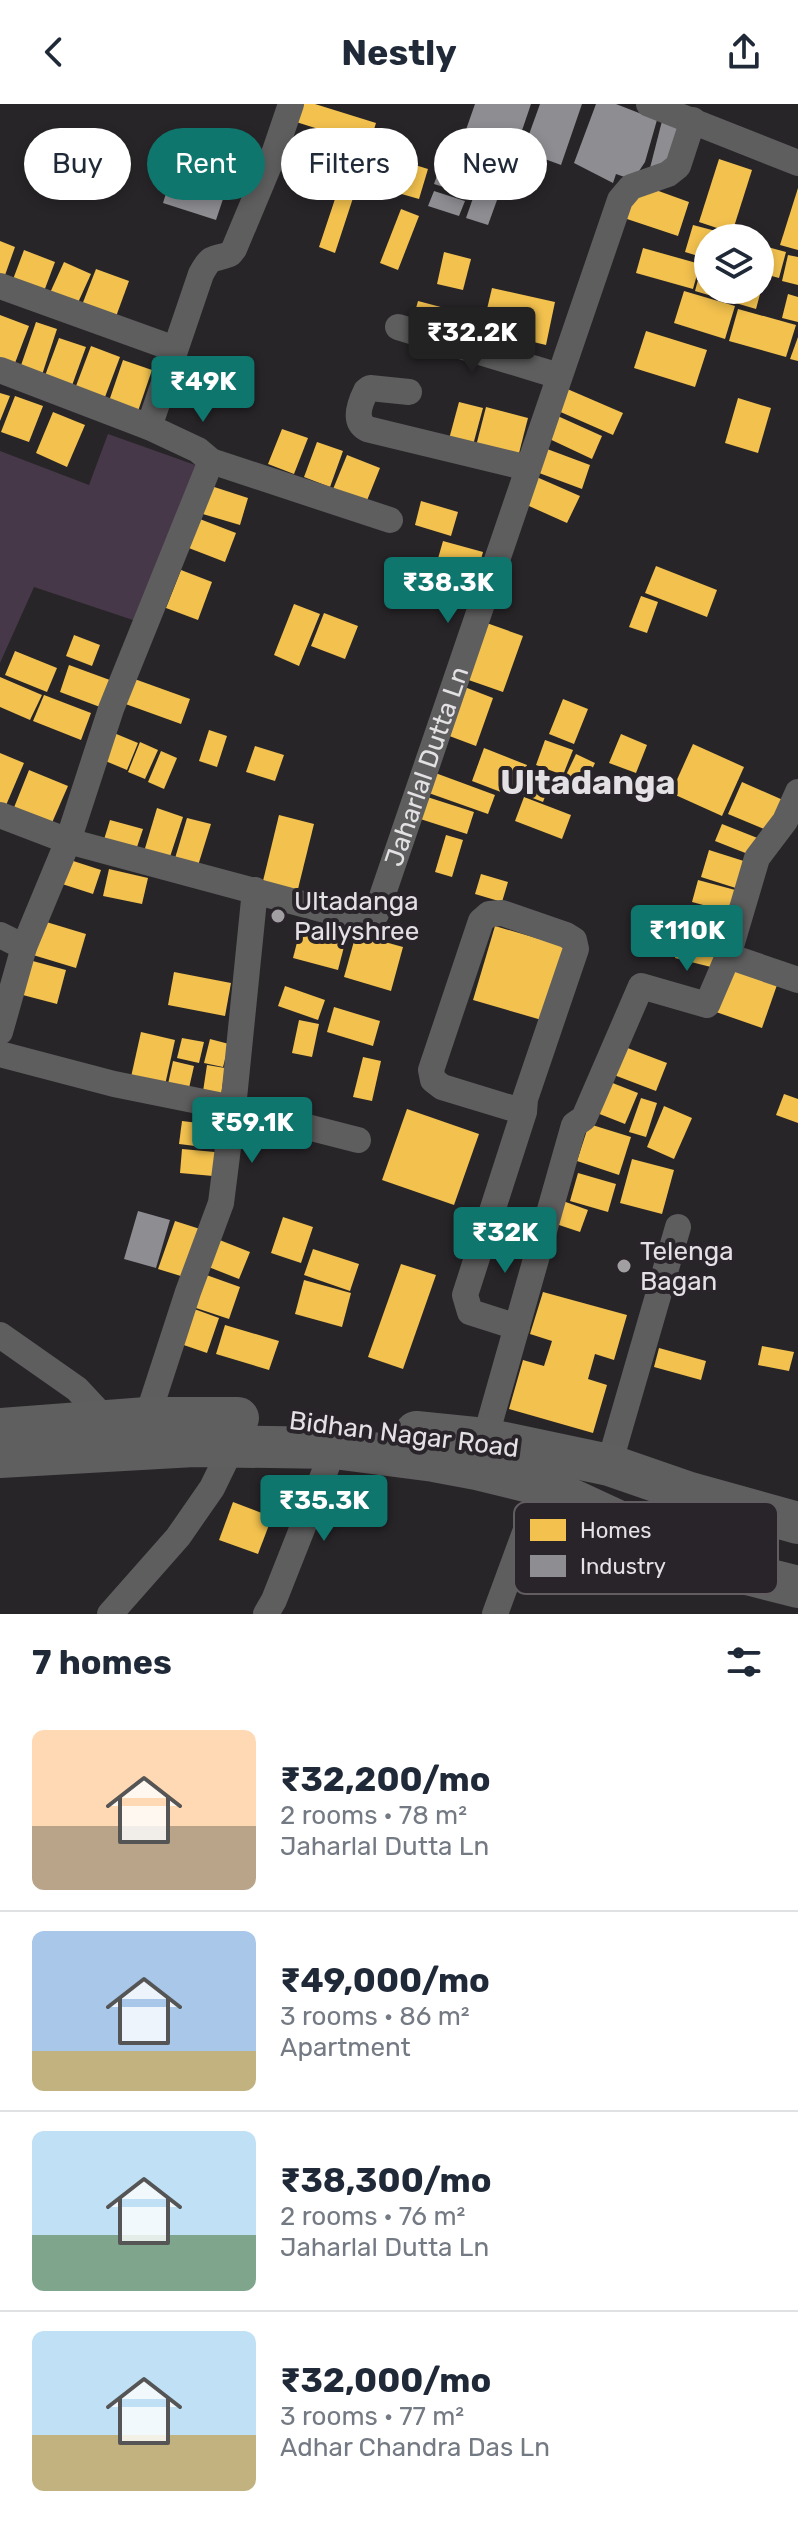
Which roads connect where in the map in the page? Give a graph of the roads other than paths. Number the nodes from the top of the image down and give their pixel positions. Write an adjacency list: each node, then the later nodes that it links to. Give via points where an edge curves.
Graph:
1 (291, 104): 7 (street, via 234,249 208,260)
2 (649, 104): 3 (street)
3 (705, 117): 4 (street); 9 (street, Jaharlal Dutta Ln, via 678,166 631,187 620,200)
4 (798, 163)
5 (0, 286): 7 (street)
6 (398, 327): 9 (street)
7 (175, 349): 11 (street)
8 (0, 370): 11 (street)
9 (559, 376): 13 (street, Jaharlal Dutta Ln)
10 (409, 392): 13 (street, via 370,388 363,394 360,425)
11 (149, 427): 12 (street)
12 (211, 461): 14 (street); 17 (street, via 111,709)
13 (528, 468): 18 (street, Jaharlal Dutta Ln, via 376,914 362,920)
14 (390, 520)
15 (798, 792): 21 (street, via 785,821 757,858)
16 (0, 815): 17 (street, Jaharlal Dutta Ln)
17 (68, 841): 18 (street, Jaharlal Dutta Ln); 20 (street)
18 (255, 890): 25 (street)
19 (0, 935): 20 (street)
20 (24, 947): 23 (street)
21 (728, 956): 22 (street); 29 (street, via 707,1005 641,986 584,1118 574,1125)
22 (798, 980)
23 (0, 1032)
24 (0, 1054): 25 (street)
25 (233, 1108): 27 (street); 31 (street, via 221,1203)
26 (524, 1112): 26 (street, via 442,1087 431,1070 481,921 489,914 502,913 566,935 576,949); 29 (street, via 465,1295 470,1312)
27 (358, 1140)
28 (678, 1227): 38 (street)
29 (517, 1327): 34 (street)
30 (0, 1335): 32 (street, via 77,1389)
31 (147, 1418): 32 (main road, Bidhan Nagar Road); 34 (main road, Bidhan Nagar Road, via 344,1422)
32 (106, 1420): 33 (main road, Bidhan Nagar Road)
33 (0, 1429)
34 (485, 1439): 39 (main road, Bidhan Nagar Road)
35 (232, 1447): 36 (main road, Bidhan Nagar Road); 37 (main road, Bidhan Nagar Road); 48 (street, via 178,1537)
36 (334, 1448): 39 (main road, Bidhan Nagar Road, via 477,1469); 49 (street)
37 (0, 1457)
38 (609, 1465): 39 (main road, Bidhan Nagar Road); 42 (main road, Bidhan Nagar Road)
39 (542, 1468): 40 (street); 41 (main road, Bidhan Nagar Road)
40 (535, 1502)
41 (597, 1502)
42 (722, 1502)
43 (778, 1517): 44 (main road, Bidhan Nagar Road)
44 (798, 1523)
45 (514, 1562): 50 (street)
46 (778, 1582): 47 (main road, Bidhan Nagar Road)
47 (798, 1587)
48 (110, 1614)
49 (266, 1614)
50 (495, 1614)

